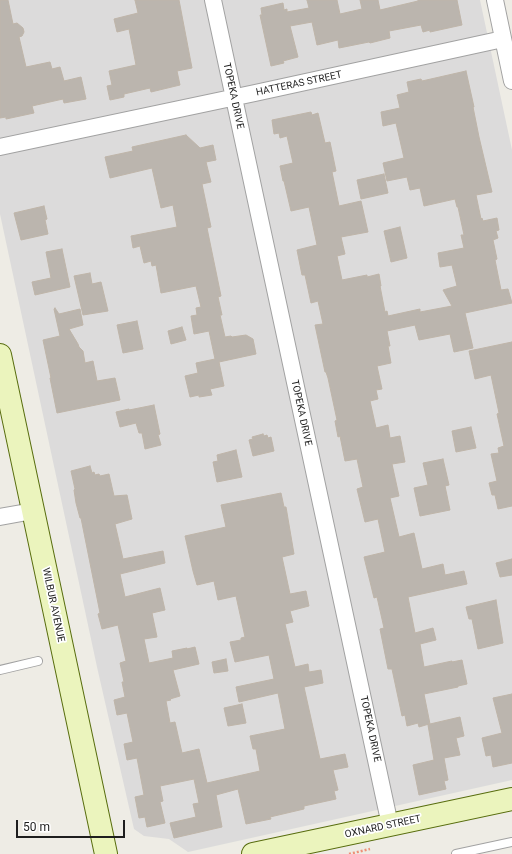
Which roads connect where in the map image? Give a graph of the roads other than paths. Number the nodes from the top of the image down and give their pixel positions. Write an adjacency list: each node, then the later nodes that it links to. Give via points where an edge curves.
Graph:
1 (213, 0): 5 (street, TOPEKA DRIVE)
2 (495, 0): 3 (street)
3 (503, 39): 4 (street); 5 (street, HATTERAS STREET)
4 (512, 82)
5 (234, 98): 6 (street, HATTERAS STREET); 13 (street, TOPEKA DRIVE)
6 (0, 147)
7 (0, 355): 8 (main road, WILBUR AVENUE)
8 (33, 511): 9 (street); 15 (main road, WILBUR AVENUE)
9 (0, 517)
10 (38, 661): 11 (lane)
11 (0, 670)
12 (512, 798): 13 (main road, OXNARD STREET)
13 (390, 825): 16 (main road, OXNARD STREET)
14 (512, 842): 17 (lane)
15 (106, 854)
16 (254, 854)
17 (456, 854)

